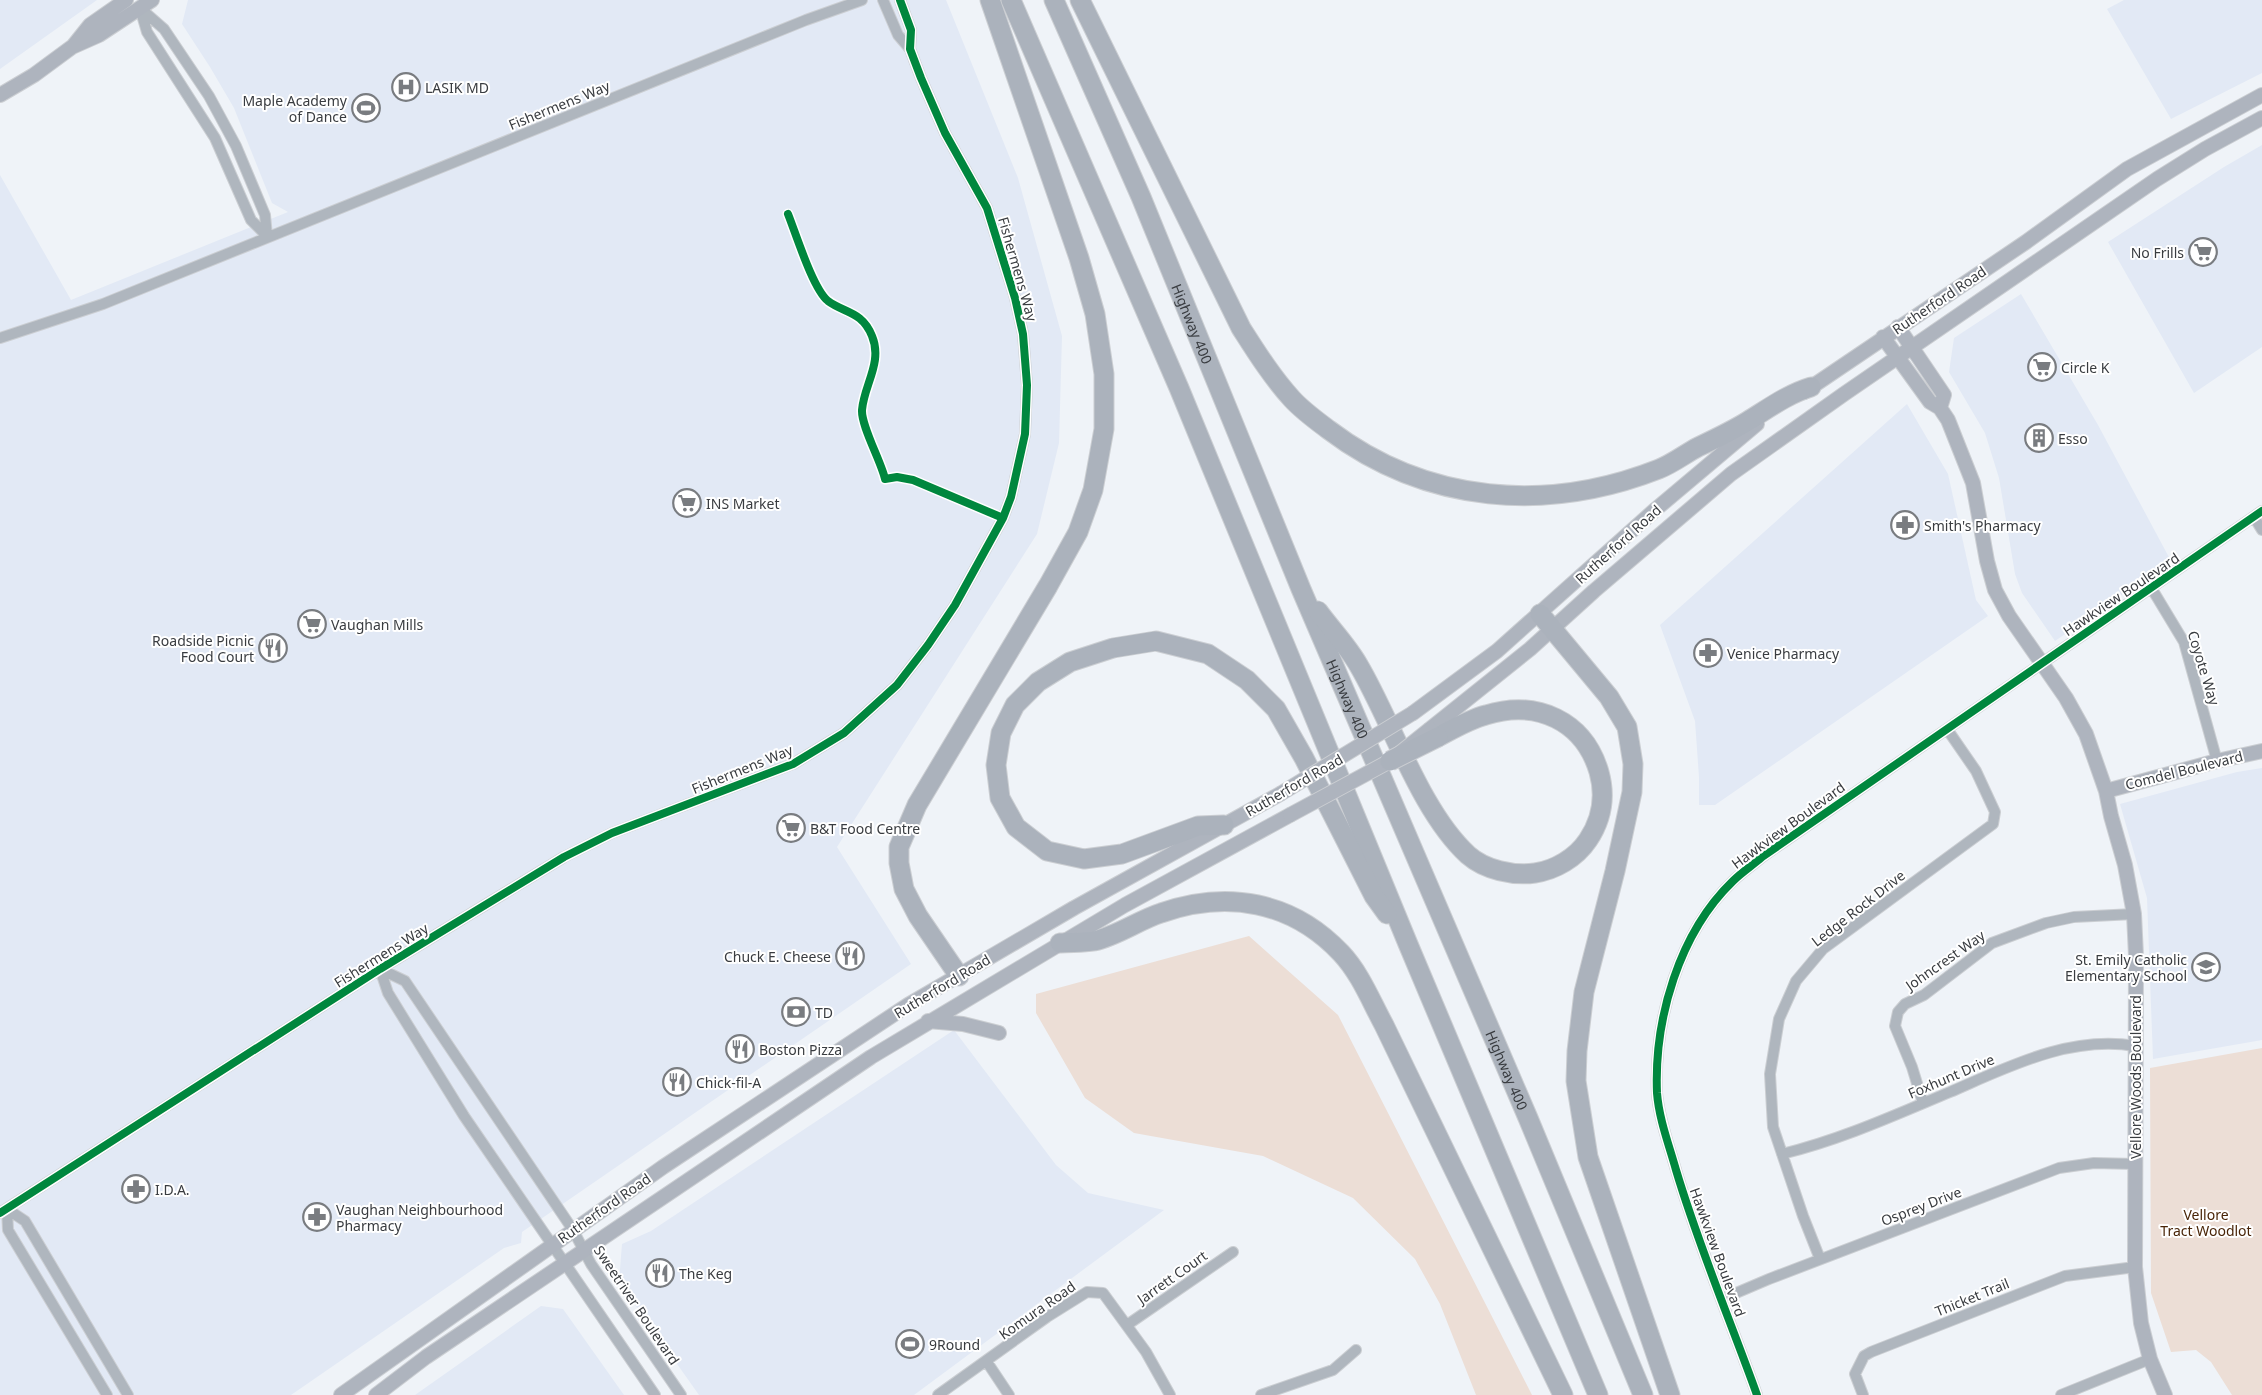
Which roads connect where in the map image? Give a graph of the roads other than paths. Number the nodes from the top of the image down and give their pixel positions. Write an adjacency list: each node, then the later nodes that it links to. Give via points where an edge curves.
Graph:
1 (126, 0): 10 (main road, via 90,25)
2 (862, 0): 15 (street, Fishermens Way)
3 (883, 0): 11 (street, Fishermens Way, via 898,35)
4 (900, 0): 11 (street, Fishermens Way, via 911,30)
5 (990, 0): 41 (highway, via 1095,314 1104,374 1104,429 1093,490 1078,532 917,805 900,847 899,863 904,888 918,916)
6 (1011, 0): 39 (highway, via 1179,388)
7 (1054, 0): 25 (highway, Highway 400, via 1141,197)
8 (1080, 0): 21 (highway, via 1241,328 1268,370 1313,418 1384,466 1431,483 1477,492 1518,497 1564,494 1624,481 1661,468 1726,435 1794,392)
9 (142, 2): 10 (main road, via 99,35); 15 (street, via 209,96 236,146 265,215); 15 (street, via 147,32 215,138 251,220)
10 (72, 47): 12 (main road)
11 (910, 49): 40 (street, Fishermens Way, via 942,126 987,208 1023,334 1027,385 1025,434 1011,497 955,606 896,685 844,733 793,764 612,833 570,854)
12 (0, 95)
13 (2262, 95): 16 (main road, Rutherford Road, via 2126,169 2026,242)
14 (2262, 118): 19 (main road, Rutherford Road, via 2157,179)
15 (267, 236): 18 (street, Fishermens Way, via 103,304)
16 (1898, 327): 17 (main road, Rutherford Road); 19 (main road, Vellore Woods Boulevard)
17 (1883, 337): 20 (main road, Vellore Woods Boulevard); 21 (main road, Rutherford Road)
18 (0, 338)
19 (1912, 347): 20 (main road, Rutherford Road); 22 (main road, Vellore Woods Boulevard, via 1944,395)
20 (1898, 358): 22 (main road, Vellore Woods Boulevard, via 1930,402); 28 (main road, Rutherford Road, via 1731,474)
21 (1811, 387): 27 (main road, Rutherford Road, via 1750,428)
22 (1940, 408): 29 (main road, Vellore Woods Boulevard, via 1973,483 1995,590)
23 (2258, 514): 24 (street); 26 (street, Hawkview Boulevard)
24 (2262, 530)
25 (1301, 589): 31 (highway, via 1358,664 1441,823 1469,856 1499,871 1520,875 1542,872 1566,862 1584,846 1597,826 1603,800 1601,779 1594,757 1581,736 1567,724 1550,716 1514,709); 74 (highway, Highway 400)
26 (2152, 589): 29 (street, Hawkview Boulevard); 34 (street, Coyote Way, via 2184,642)
27 (1540, 614): 28 (highway); 36 (main road, Rutherford Road, bridge, via 1497,651 1413,713)
28 (1553, 628): 31 (main road, Rutherford Road); 75 (highway, via 1609,697 1627,727 1633,764 1628,812 1584,992 1576,1081 1588,1157)
29 (2042, 663): 30 (street, Hawkview Boulevard); 35 (main road, Vellore Woods Boulevard, via 2078,718)
30 (1947, 729): 47 (street, Ledge Rock Drive, via 1976,771 1995,812 1993,824 1823,949 1796,981 1779,1019 1770,1074 1773,1127); 57 (street, Hawkview Boulevard, via 1762,856 1733,881 1695,931 1671,986 1658,1038 1657,1094 1661,1119 1698,1243)
31 (1434, 733): 33 (highway, bridge)
32 (2262, 751): 34 (main road, Comdel Boulevard)
33 (1390, 761): 38 (main road, Rutherford Road, bridge)
34 (2217, 761): 35 (main road, Comdel Boulevard)
35 (2106, 791): 37 (main road, Vellore Woods Boulevard)
36 (1224, 825): 39 (highway, via 1198,826 1122,854 1084,859 1047,851 1016,827 1000,798 996,766 1001,733 1015,705 1038,682 1070,662 1113,648 1156,641 1208,654 1247,680 1276,709 1374,896); 41 (main road, Rutherford Road)
37 (2134, 914): 45 (main road, Vellore Woods Boulevard); 46 (street, Johncrest Way, via 2064,919 1992,943 1924,995 1905,1004 1898,1012 1895,1026)
38 (1060, 943): 42 (main road, Rutherford Road); 72 (highway, via 1096,940 1160,912 1216,901 1249,902 1274,908 1320,934 1342,954 1375,1008)
39 (1408, 944): 73 (highway)
40 (380, 969): 49 (street, Fishermens Way); 50 (street, Sweetriver Boulevard, via 405,981); 51 (street, via 388,993 464,1116)
41 (959, 976): 42 (main road); 50 (main road, Rutherford Road, via 908,1005 690,1148)
42 (978, 991): 43 (main road, Rutherford Road)
43 (928, 1022): 44 (main road, via 964,1024); 52 (main road, Rutherford Road)
44 (999, 1033)
45 (2135, 1046): 46 (street, Foxhunt Drive, via 2121,1044 2052,1051); 48 (main road, Vellore Woods Boulevard)
46 (1924, 1103): 47 (street, Foxhunt Drive, via 1832,1140)
47 (1782, 1154): 54 (street, Ledge Rock Drive)
48 (2135, 1164): 54 (street, Osprey Drive, via 2094,1163 2059,1168); 56 (main road, Vellore Woods Boulevard)
49 (4, 1211): 62 (street, via 8,1230); 63 (street, via 25,1221)
50 (572, 1230): 51 (main road, Rutherford Road); 52 (street, Sweetriver Boulevard)
51 (552, 1244): 55 (street); 64 (main road, Rutherford Road)
52 (583, 1250): 55 (main road, Rutherford Road); 67 (street, Sweetriver Boulevard)
53 (1233, 1252): 58 (street, Jarrett Court)
54 (1820, 1260): 57 (street, Osprey Drive)
55 (565, 1262): 65 (main road, Rutherford Road); 66 (street)
56 (2135, 1267): 60 (main road, Vellore Woods Boulevard, via 2141,1323); 77 (street, Thicket Trail, via 2056,1278 1871,1352 1864,1356 1855,1374)
57 (1722, 1299): 76 (street, Hawkview Boulevard)
58 (1128, 1326): 61 (street, Komura Road, via 1103,1293 1087,1292); 70 (street, Komura Road)
59 (1356, 1350): 71 (street, via 1333,1370)
60 (2150, 1359): 78 (street); 79 (main road, Vellore Woods Boulevard)
61 (987, 1362): 68 (street, Komura Road); 69 (street)
62 (107, 1395)
63 (128, 1395)
64 (341, 1395)
65 (376, 1395)
66 (655, 1395)
67 (681, 1395)
68 (938, 1395)
69 (1009, 1395)
70 (1170, 1395)
71 (1261, 1395)
72 (1563, 1395)
73 (1598, 1395)
74 (1643, 1395)
75 (1670, 1395)
76 (1757, 1395)
77 (1863, 1395)
78 (2061, 1395)
79 (2165, 1395)

